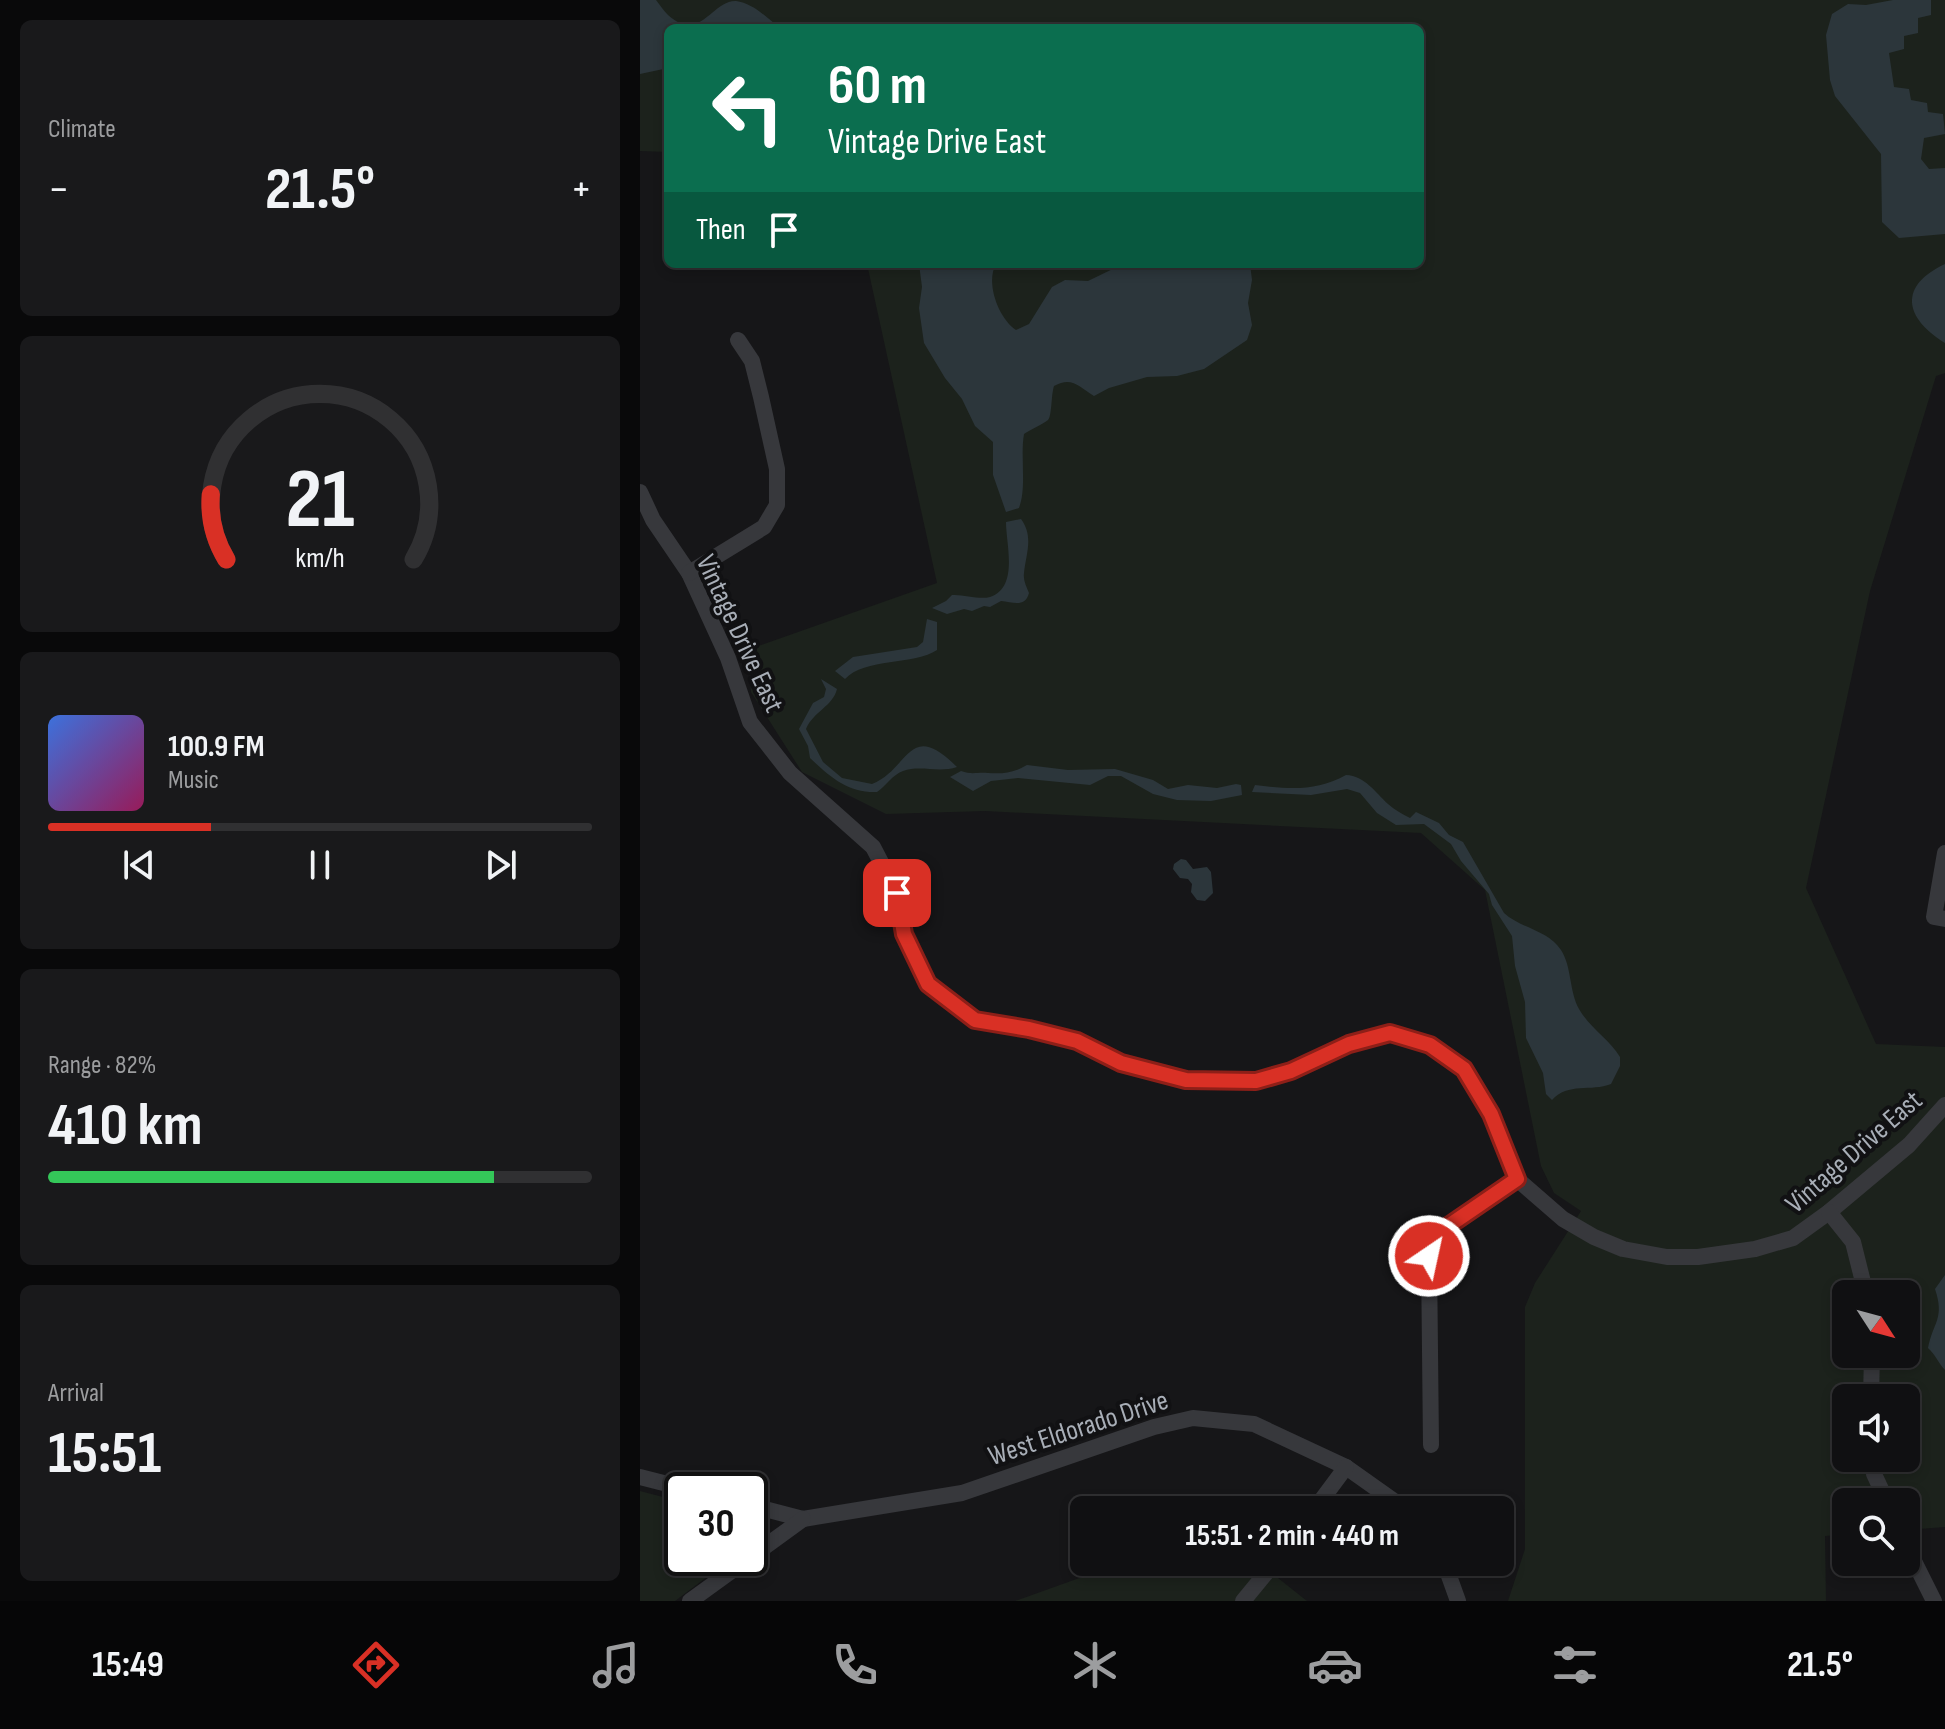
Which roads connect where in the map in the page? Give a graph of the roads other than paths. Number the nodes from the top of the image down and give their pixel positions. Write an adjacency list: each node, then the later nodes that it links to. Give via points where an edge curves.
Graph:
1 (738, 340): 3 (street, via 752,361 761,397 777,469 777,505 764,527)
2 (640, 492): 3 (street, Vintage Drive East)
3 (689, 573): 7 (street, Vintage Drive East, via 750,722 790,773 873,847 897,893 904,934 928,984 975,1020 1077,1041 1121,1063 1186,1080 1256,1081 1390,1033 1430,1045 1464,1069 1491,1114)
4 (1945, 853): 5 (street, via 1934,917)
5 (1945, 919)
6 (1945, 1105): 8 (street, Vintage Drive East, via 1909,1145)
7 (1517, 1179): 8 (street, Vintage Drive East, via 1563,1219 1594,1237 1667,1257 1755,1249 1793,1238); 10 (street, via 1438,1233 1432,1245)
8 (1829, 1212): 9 (street, via 1853,1242)
9 (1862, 1280)
10 (1431, 1445)
11 (1346, 1467): 14 (street); 15 (street, West Eldorado Drive); 17 (street, West Eldorado Drive, via 1254,1424 1193,1418 962,1493)
12 (640, 1477): 13 (street)
13 (664, 1483)
14 (1324, 1496)
15 (1387, 1496)
16 (768, 1510): 17 (street, West Eldorado Drive)
17 (803, 1519): 21 (street)
18 (1920, 1573): 24 (street)
19 (1264, 1576): 22 (street)
20 (1449, 1576): 23 (street)
21 (690, 1601)
22 (1243, 1601)
23 (1458, 1601)
24 (1934, 1601)

